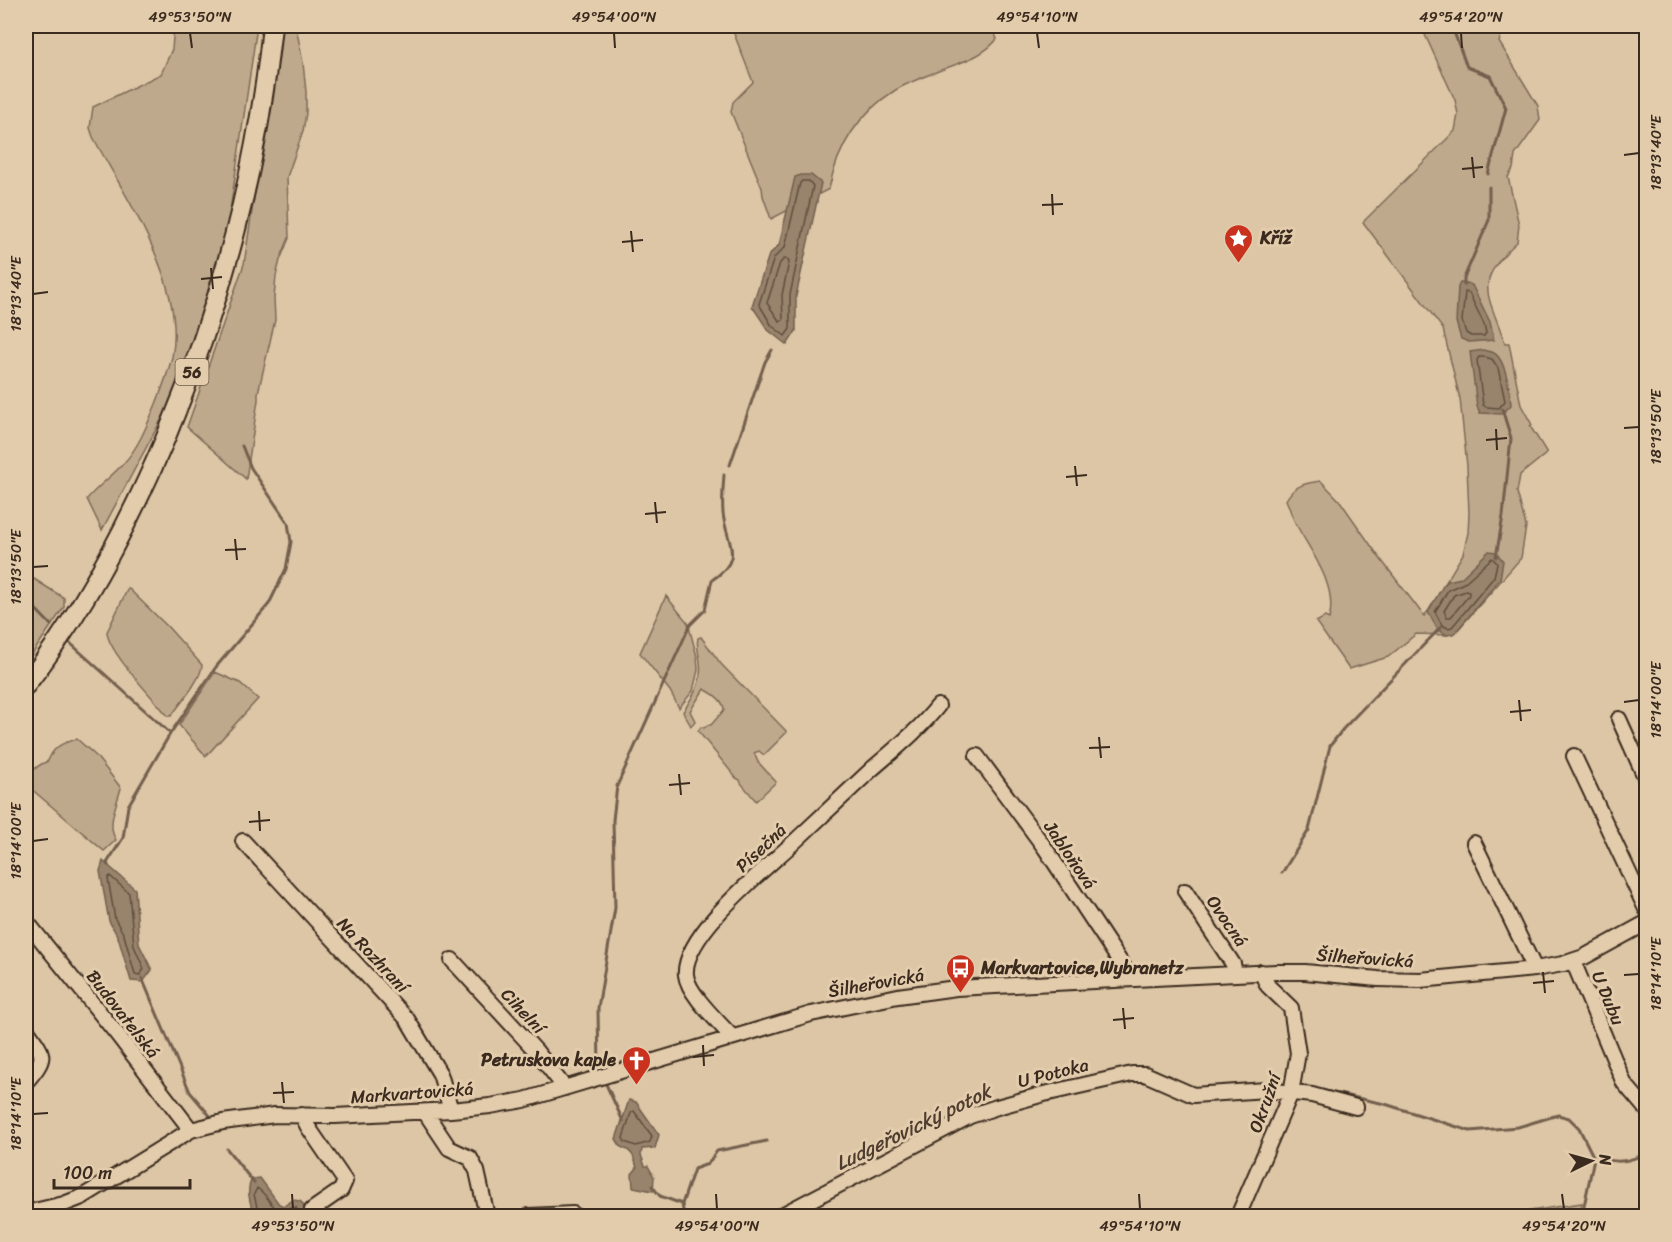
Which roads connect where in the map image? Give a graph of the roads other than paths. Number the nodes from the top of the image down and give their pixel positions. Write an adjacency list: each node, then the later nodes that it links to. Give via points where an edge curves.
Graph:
1 (272, 26): 2 (main road, 56, via 249,177 222,284 201,347 147,480 107,560)
2 (26, 685)
3 (938, 706): 21 (street, Písečná, via 720,912 690,953 686,978 691,990)
4 (1620, 719): 7 (street)
5 (977, 756): 19 (street, Jabloňová, via 1058,868 1125,969)
6 (1574, 756): 11 (street)
7 (1647, 779)
8 (243, 841): 28 (street, Na Rozhraní, via 407,1019 440,1074)
9 (1474, 843): 16 (street)
10 (1185, 891): 18 (street, Ovocná)
11 (1647, 909)
12 (26, 921): 31 (street, Budovatelská)
13 (1647, 923): 15 (street, Šilheřovická)
14 (452, 960): 23 (street, Cihelní)
15 (1573, 961): 16 (street, Šilheřovická); 27 (street, U Dubu, via 1624,1083)
16 (1535, 969): 17 (street, Šilheřovická, via 1420,980)
17 (1261, 972): 18 (street, Šilheřovická); 24 (street, Okružní, via 1268,986 1290,1008 1298,1053)
18 (1235, 973): 19 (street, Šilheřovická)
19 (1127, 979): 21 (street, Šilheřovická, via 956,988 898,996 821,1011)
20 (26, 1029): 22 (street, via 42,1055)
21 (732, 1037): 23 (street, Šilheřovická)
22 (26, 1082)
23 (565, 1088): 25 (street, Šilheřovická)
24 (1291, 1093): 26 (street, U Potoka); 37 (street, U Potoka, via 1266,1090 1193,1095 1145,1074 1110,1078 970,1116); 38 (street, Okružní)
25 (524, 1100): 28 (street, Markvartovická)
26 (1356, 1107)
27 (1647, 1109)
28 (451, 1110): 29 (street, Markvartovická)
29 (425, 1112): 30 (street, Markvartovická); 35 (street, via 449,1148 470,1158)
30 (302, 1115): 31 (street, Markvartovická, via 245,1118); 32 (street, via 345,1181 341,1190)
31 (191, 1130): 33 (street, Markvartovická, via 82,1197)
32 (312, 1210)
33 (26, 1213)
34 (573, 1214): 36 (street)
35 (487, 1216)
36 (529, 1216)
37 (780, 1216)
38 (1238, 1216)

